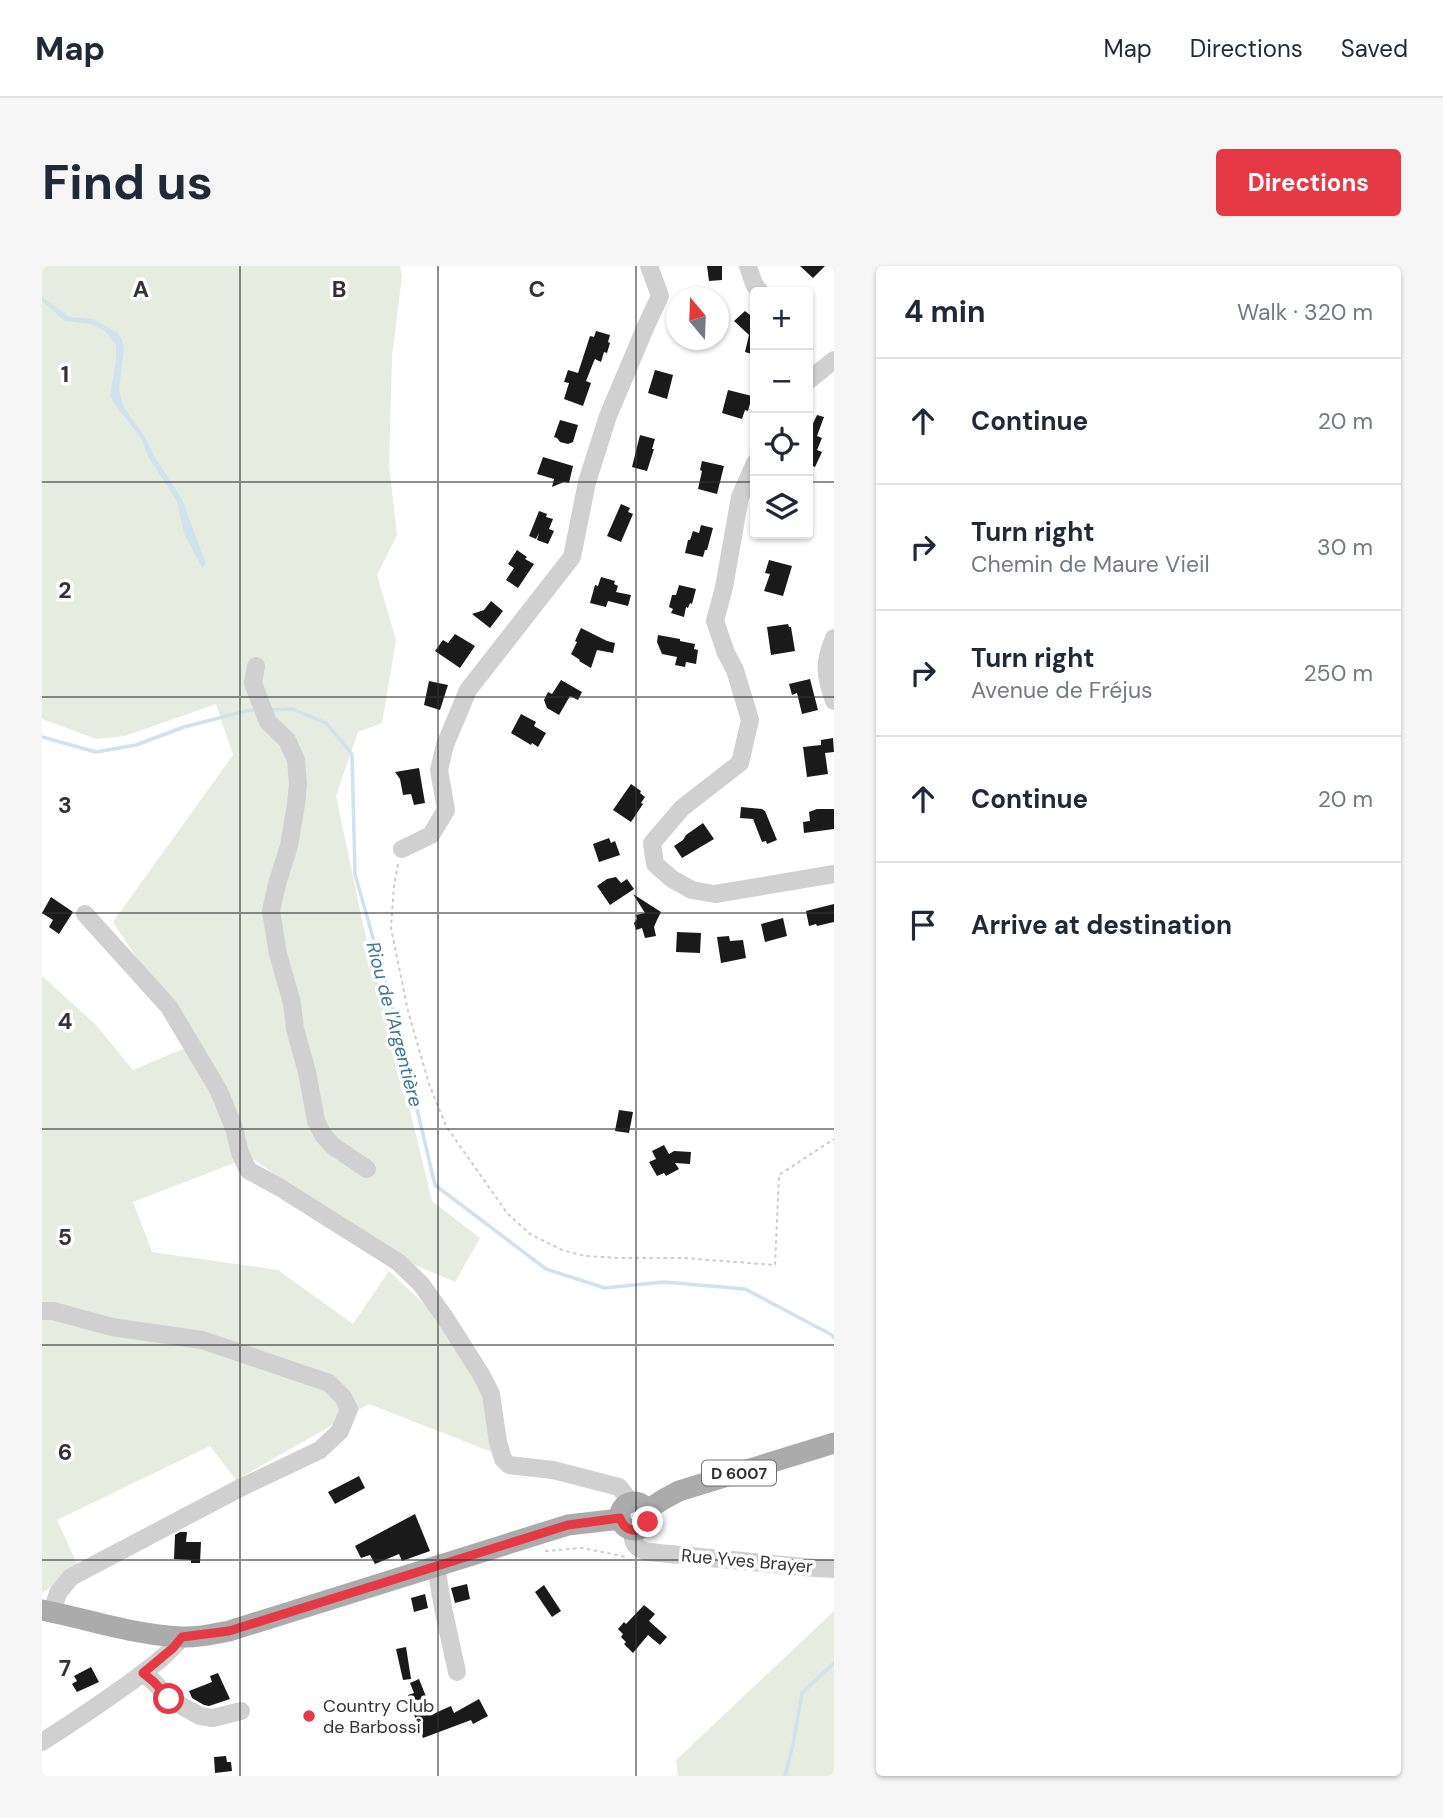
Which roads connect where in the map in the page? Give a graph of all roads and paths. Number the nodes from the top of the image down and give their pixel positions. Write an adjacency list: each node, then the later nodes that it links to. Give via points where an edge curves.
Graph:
1 (649, 266): 10 (street, via 660,296 608,416 587,482 572,557 468,690 439,770 446,810 431,835)
2 (748, 266): 3 (street)
3 (756, 287)
4 (834, 360): 5 (street)
5 (813, 377)
6 (750, 474): 11 (street, via 740,497 715,621 750,720 740,763 682,808 652,842 655,864 692,890 715,894)
7 (834, 638): 9 (street, via 825,675)
8 (255, 675): 14 (street, via 268,722 287,740 296,760 298,783 289,846 271,911 278,954 316,1121 333,1146)
9 (834, 701)
10 (402, 849): 13 (path, via 391,928 429,1084 446,1125 507,1213 530,1234 585,1256 775,1265 779,1175)
11 (834, 874)
12 (85, 914): 17 (street, via 169,1007 219,1091 248,1170 398,1262 421,1284 491,1394 503,1459 509,1465 553,1470 619,1488)
13 (834, 1139)
14 (366, 1169)
15 (42, 1311): 20 (street, via 202,1340 328,1383 349,1409 340,1431 320,1450 71,1577)
16 (834, 1443): 17 (main road, D 6007, via 679,1491)
17 (633, 1515): 18 (main road, D 6007, via 568,1525); 19 (street, Rue Yves Brayer, via 632,1538 641,1550)
18 (436, 1566): 21 (main road, D 6007, via 229,1631); 22 (street)
19 (834, 1569)
20 (47, 1611): 21 (main road, D 6007)
21 (182, 1637): 23 (street)
22 (457, 1672)
23 (143, 1673): 24 (street, via 169,1699 200,1716 213,1718); 25 (street)
24 (241, 1711)
25 (42, 1742)

